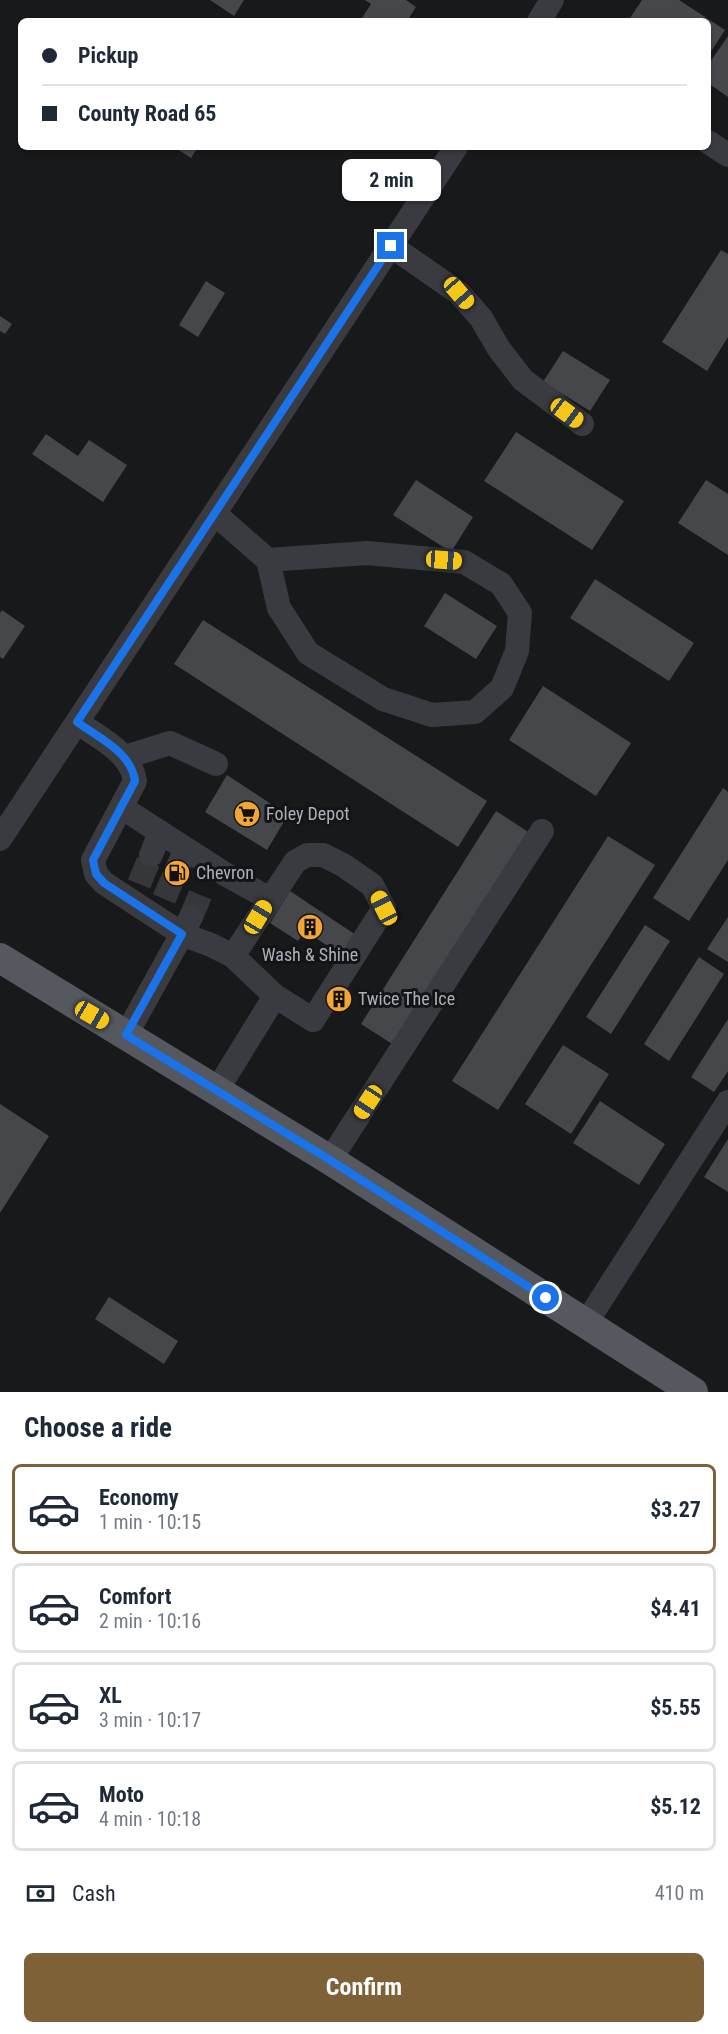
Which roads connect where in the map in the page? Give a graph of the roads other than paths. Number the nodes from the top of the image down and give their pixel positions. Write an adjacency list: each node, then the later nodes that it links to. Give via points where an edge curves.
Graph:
1 (552, 0): 2 (street)
2 (541, 18)
3 (711, 144): 5 (street)
4 (454, 150): 6 (street)
5 (728, 155)
6 (391, 246): 7 (street, via 459,293 523,380); 8 (street)
7 (582, 424)
8 (215, 514): 9 (street); 10 (street)
9 (268, 560): 9 (street, via 279,608 308,653 383,699 432,715 475,712 502,688 517,651 520,613 501,584 464,562 367,553)
10 (77, 722): 11 (street); 16 (street)
11 (125, 757): 12 (street, via 170,743); 13 (street, via 134,770 135,781)
12 (216, 764)
13 (122, 807): 15 (street); 21 (street, via 93,860 96,874 134,891)
14 (542, 831): 28 (street)
15 (160, 832): 17 (street); 18 (street)
16 (0, 839)
17 (186, 849): 19 (street); 20 (street, via 209,877)
18 (151, 855)
19 (176, 871)
20 (270, 899): 22 (street); 24 (street, via 295,862 307,855 323,855 372,885 384,908 313,1020)
21 (186, 925): 22 (street); 25 (street)
22 (233, 956): 24 (street)
23 (0, 958): 25 (main road)
24 (275, 996): 26 (street)
25 (126, 1035): 26 (main road)
26 (217, 1090): 28 (main road)
27 (728, 1102): 29 (street)
28 (330, 1160): 29 (main road)
29 (586, 1323): 30 (main road)
30 (693, 1392)

